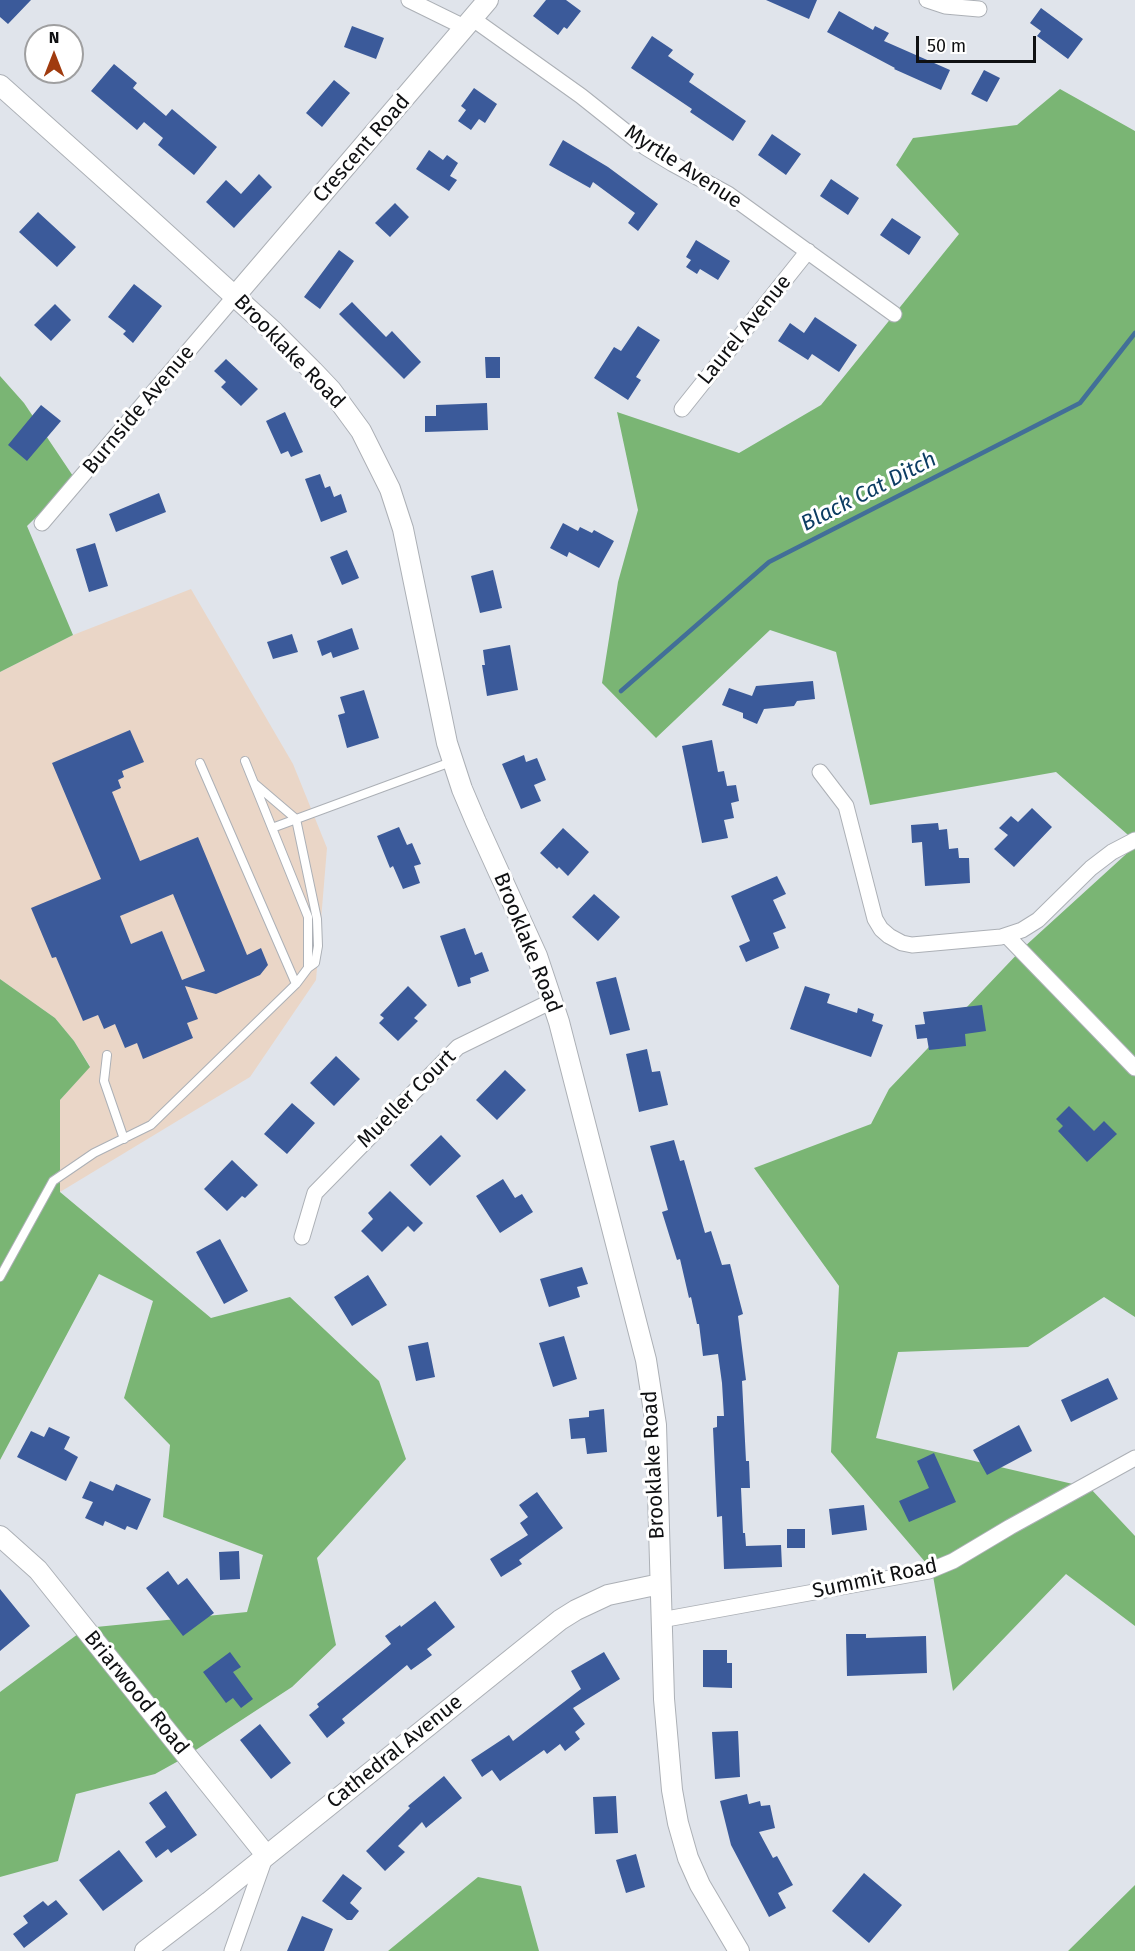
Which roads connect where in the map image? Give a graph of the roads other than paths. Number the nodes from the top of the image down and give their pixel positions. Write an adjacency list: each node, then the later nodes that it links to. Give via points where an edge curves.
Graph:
1 (409, 0): 5 (street, Myrtle Avenue)
2 (488, 0): 5 (street, Crescent Road)
3 (927, 0): 4 (street)
4 (979, 9)
5 (470, 23): 7 (street, Myrtle Avenue, via 581,96 645,147 728,194); 8 (street, Crescent Road)
6 (0, 85): 8 (street, Brooklake Road)
7 (808, 251): 9 (street, Myrtle Avenue); 10 (street, Laurel Avenue)
8 (235, 296): 11 (street, Burnside Avenue); 13 (street, Brooklake Road, via 331,390 361,431 380,467 403,529)
9 (894, 314)
10 (682, 409)
11 (42, 523)
12 (245, 761): 16 (lane)
13 (453, 761): 17 (lane); 23 (street, Brooklake Road)
14 (200, 763): 22 (lane)
15 (820, 772): 20 (street, via 846,806 875,919 881,929 912,945)
16 (255, 784): 17 (lane); 18 (lane)
17 (296, 819): 18 (lane); 21 (lane, via 317,919 315,963)
18 (272, 828): 21 (lane, via 308,917)
19 (1135, 840): 20 (street, via 1091,867 1038,920)
20 (1007, 936): 25 (street)
21 (308, 968): 22 (lane)
22 (296, 984): 26 (lane, via 151,1125)
23 (552, 1002): 27 (street, Mueller Court, via 458,1047 315,1192); 31 (street, Brooklake Road, via 654,1401)
24 (107, 1055): 26 (lane, via 104,1081)
25 (1135, 1068)
26 (124, 1139): 28 (lane, via 94,1153 53,1181)
27 (302, 1236)
28 (0, 1277)
29 (1135, 1458): 32 (street, Summit Road, via 928,1571)
30 (1, 1538): 33 (street, Briarwood Road, via 38,1570)
31 (660, 1584): 32 (street, Brooklake Road); 33 (street, Cathedral Avenue, via 608,1594 576,1610)
32 (661, 1620): 36 (street, Brooklake Road, via 667,1733 678,1823 700,1885)
33 (266, 1855): 34 (street, Cathedral Avenue); 35 (street)
34 (145, 1951)
35 (232, 1951)
36 (739, 1951)

